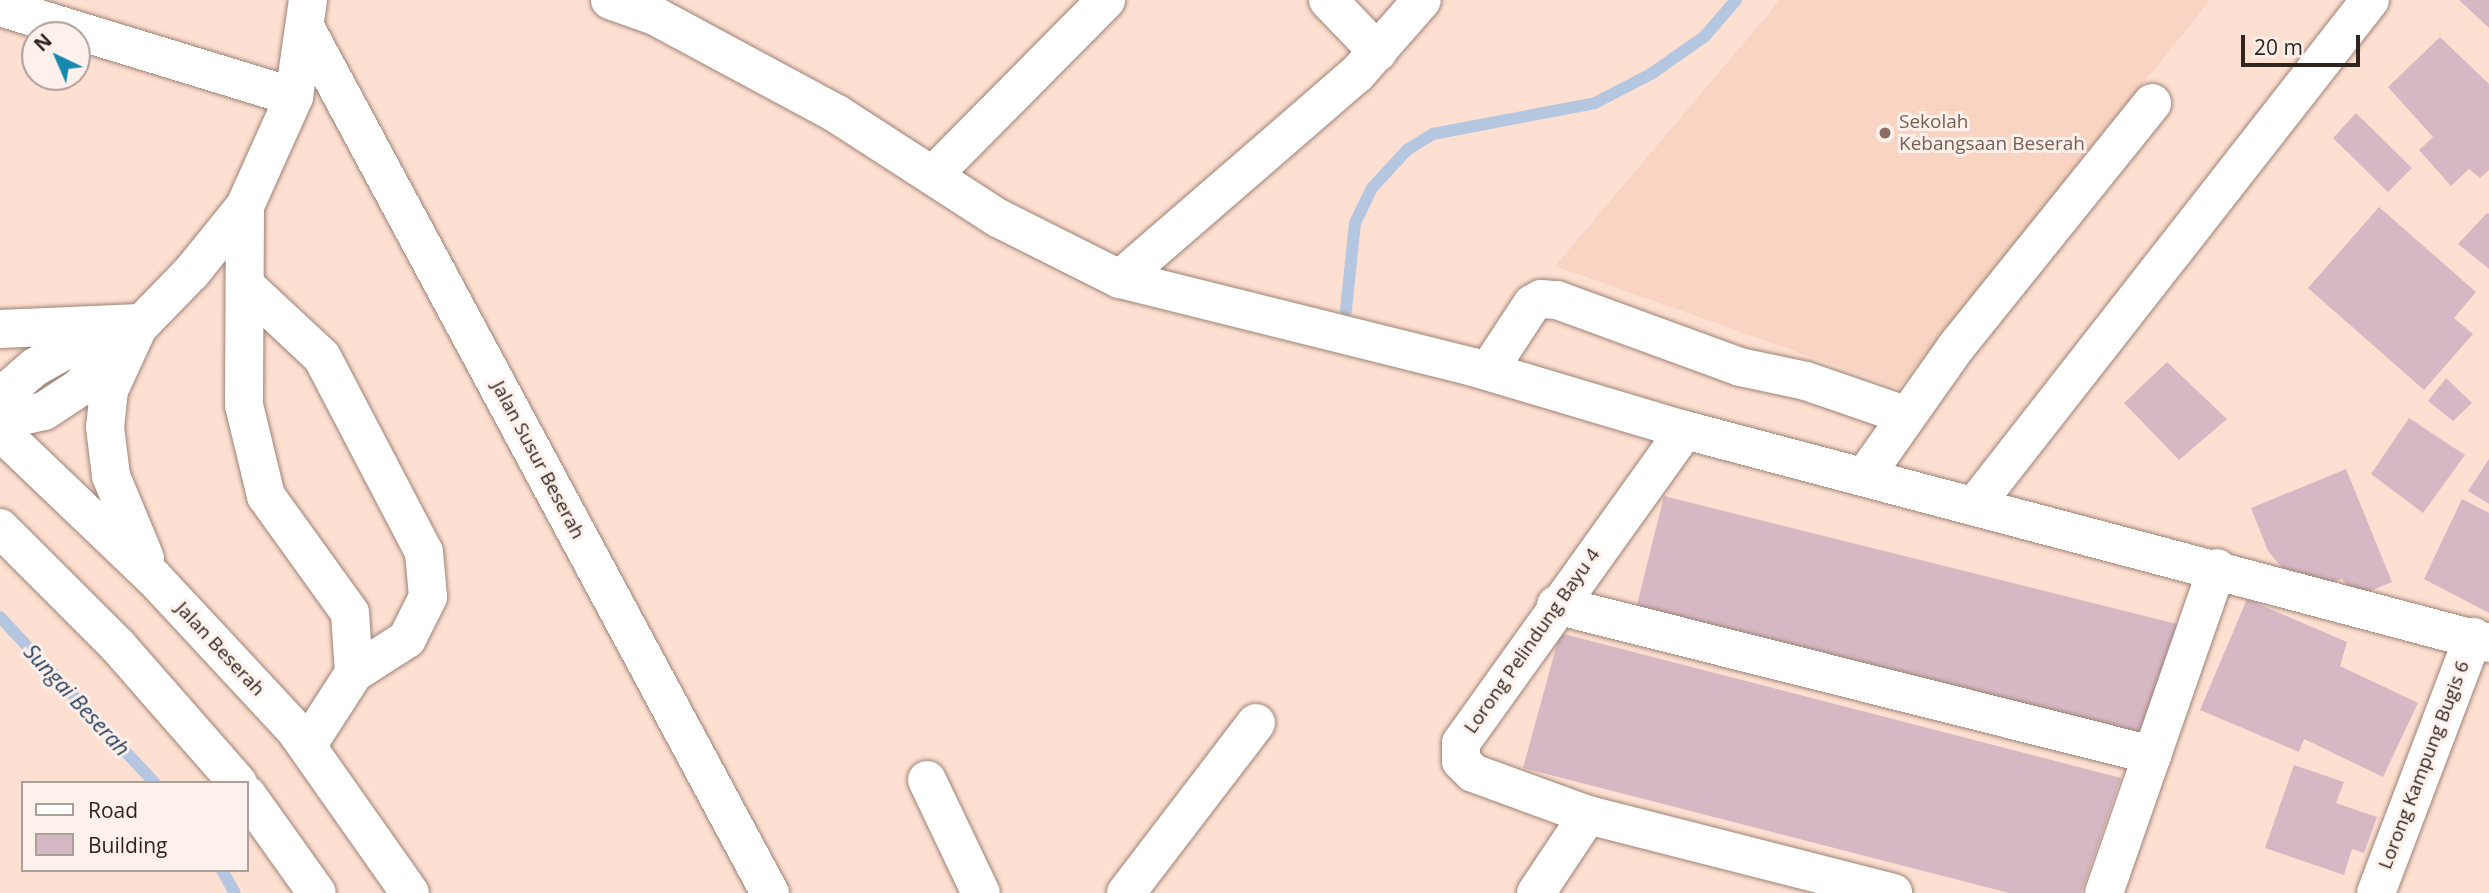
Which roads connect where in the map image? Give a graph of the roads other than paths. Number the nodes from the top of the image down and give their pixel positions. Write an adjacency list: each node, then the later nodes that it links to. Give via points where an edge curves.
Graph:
1 (610, 0): 7 (main road)
2 (1106, 0): 12 (main road)
3 (1328, 0): 9 (main road)
4 (1422, 0): 9 (main road)
5 (2362, 3): 25 (main road)
6 (0, 7): 10 (main road)
7 (663, 8): 12 (main road)
8 (307, 14): 10 (main road); 42 (main road, Jalan Susur Beserah)
9 (1378, 52): 14 (main road)
10 (294, 97): 13 (main road)
11 (2152, 103): 20 (main road)
12 (933, 175): 14 (main road, via 998,218)
13 (245, 206): 15 (main road); 16 (main road, via 191,273)
14 (1120, 279): 18 (main road)
15 (244, 285): 31 (main road, via 244,405 267,496 350,613); 31 (main road, via 322,357 424,552 428,597 407,639)
16 (140, 323): 17 (main road); 19 (main road, via 75,345 35,367 6,392); 21 (main road, via 79,388 44,411); 28 (main road, via 109,390 105,427 111,476 123,514)
17 (0, 329)
18 (1489, 371): 20 (main road, via 1532,304 1541,299 1558,300 1740,367 1805,381); 23 (main road)
19 (0, 404)
20 (1905, 415): 24 (main road)
21 (0, 421)
22 (0, 430): 28 (main road, Jalan Beserah)
23 (1685, 430): 24 (main road); 29 (main road, Lorong Pelindung Bayu 4)
24 (1865, 476): 25 (main road)
25 (1975, 505): 27 (main road)
26 (0, 528): 36 (main road, via 118,646)
27 (2217, 568): 30 (main road); 34 (main road)
28 (155, 578): 33 (main road, Jalan Beserah)
29 (1556, 605): 34 (main road); 38 (main road, Lorong Pelindung Bayu 4, via 1461,743 1461,761 1473,773)
30 (2481, 640): 48 (main road, Lorong Kampung Bugis 6)
31 (354, 673): 33 (main road)
32 (1256, 723): 44 (main road)
33 (307, 747): 41 (main road, Jalan Beserah)
34 (2152, 755): 47 (main road)
35 (927, 780): 43 (main road)
36 (236, 781)
37 (248, 795): 40 (main road)
38 (1588, 815): 39 (main road, Lorong Pelindung Bayu 4); 45 (main road)
39 (1783, 881): 46 (main road, Lorong Pelindung Bayu 4)
40 (317, 893)
41 (410, 893)
42 (770, 893)
43 (981, 893)
44 (1126, 893)
45 (1536, 893)
46 (1893, 893)
47 (2104, 893)
48 (2376, 893)

